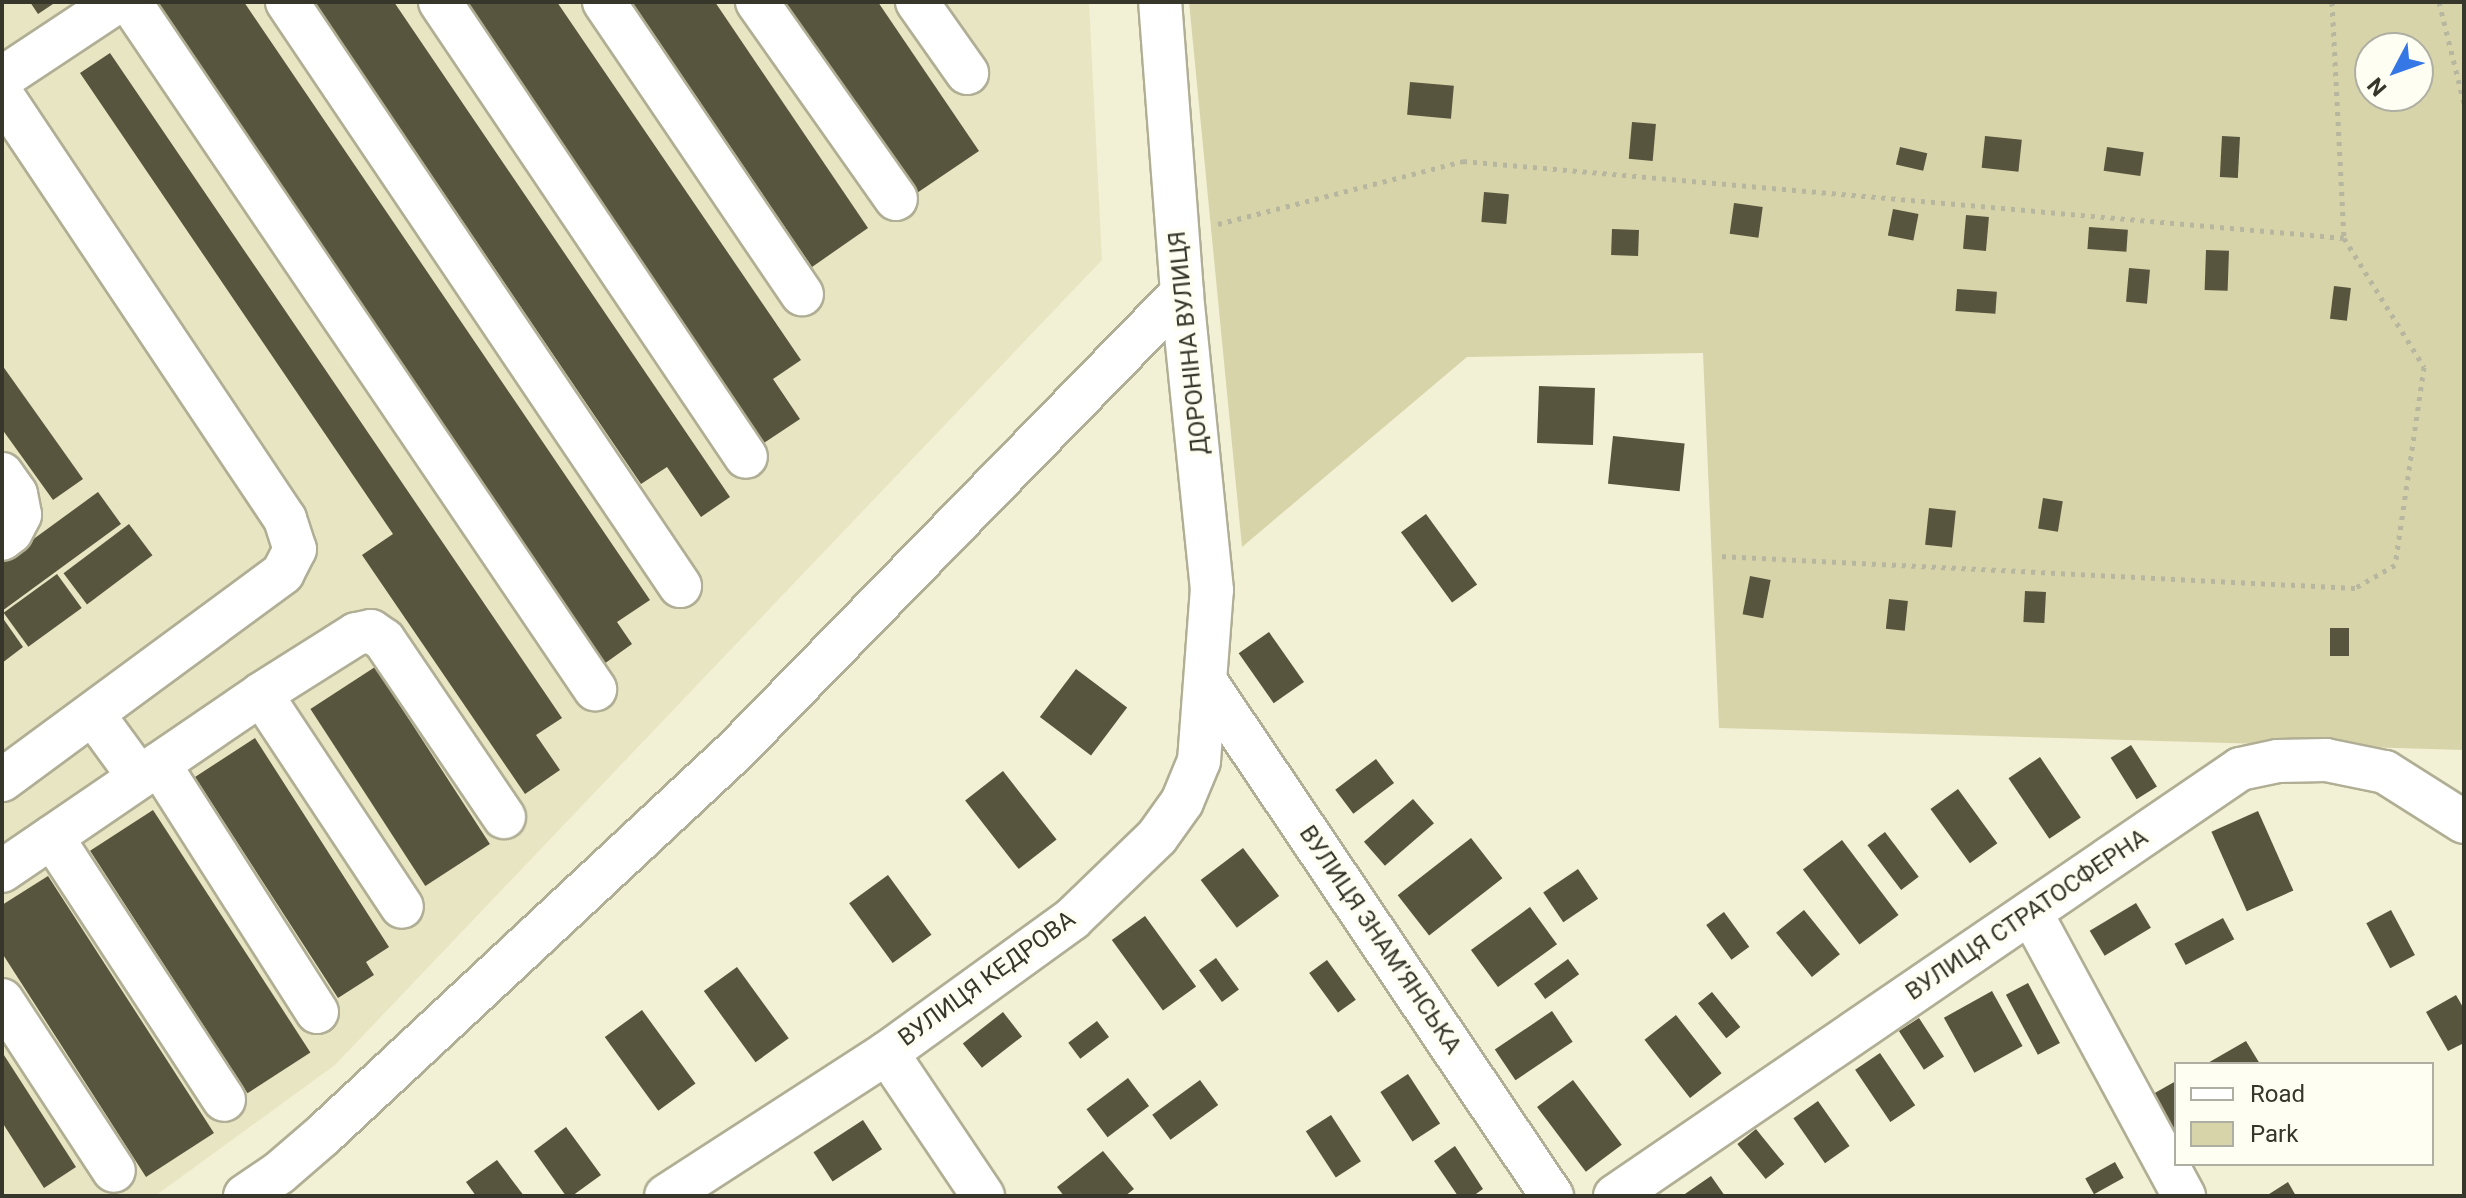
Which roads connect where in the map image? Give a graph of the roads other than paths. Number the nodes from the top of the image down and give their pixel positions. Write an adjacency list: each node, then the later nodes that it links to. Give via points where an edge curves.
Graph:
1 (117, 2): 10 (street)
2 (130, 2): 20 (street)
3 (287, 2): 18 (street)
4 (440, 2): 15 (street)
5 (604, 2): 14 (street)
6 (757, 2): 12 (street)
7 (917, 2): 9 (street)
8 (1160, 2): 13 (street, ДОРОНІНА ВУЛИЦЯ)
9 (967, 73)
10 (2, 78)
11 (2, 95): 22 (street, via 285,519 295,549 283,573)
12 (896, 199)
13 (1182, 293): 19 (street, ДОРОНІНА ВУЛИЦЯ, via 1208,522); 36 (street, via 735,751 323,1135)
14 (802, 294)
15 (746, 457)
16 (2, 474): 17 (street, via 16,494 20,515)
17 (2, 539)
18 (680, 586)
19 (1208, 685): 33 (street, ВУЛИЦЯ КЕДРОВА, via 1199,761 1182,802 1157,837 1072,919); 39 (street, ВУЛИЦЯ ЗНАМ’ЯНСЬКА)
20 (595, 689)
21 (261, 694): 23 (street); 25 (street, via 356,634 371,631 384,640); 29 (street)
22 (93, 714): 23 (street); 24 (street)
23 (149, 770): 27 (street); 32 (street)
24 (2, 780)
25 (504, 817)
26 (2464, 822): 30 (street, ВУЛИЦЯ СТРАТОСФЕРНА, via 2385,772 2326,760 2253,766 2240,769)
27 (52, 837): 28 (street); 34 (street)
28 (2, 871)
29 (402, 907)
30 (2031, 913): 40 (street, ВУЛИЦЯ СТРАТОСФЕРНА); 41 (street)
31 (2, 1000): 35 (street)
32 (317, 1012)
33 (887, 1053): 37 (street, ВУЛИЦЯ КЕДРОВА); 38 (street)
34 (224, 1100)
35 (114, 1171)
36 (245, 1196)
37 (666, 1196)
38 (983, 1196)
39 (1552, 1196)
40 (1615, 1196)
41 (2184, 1196)

